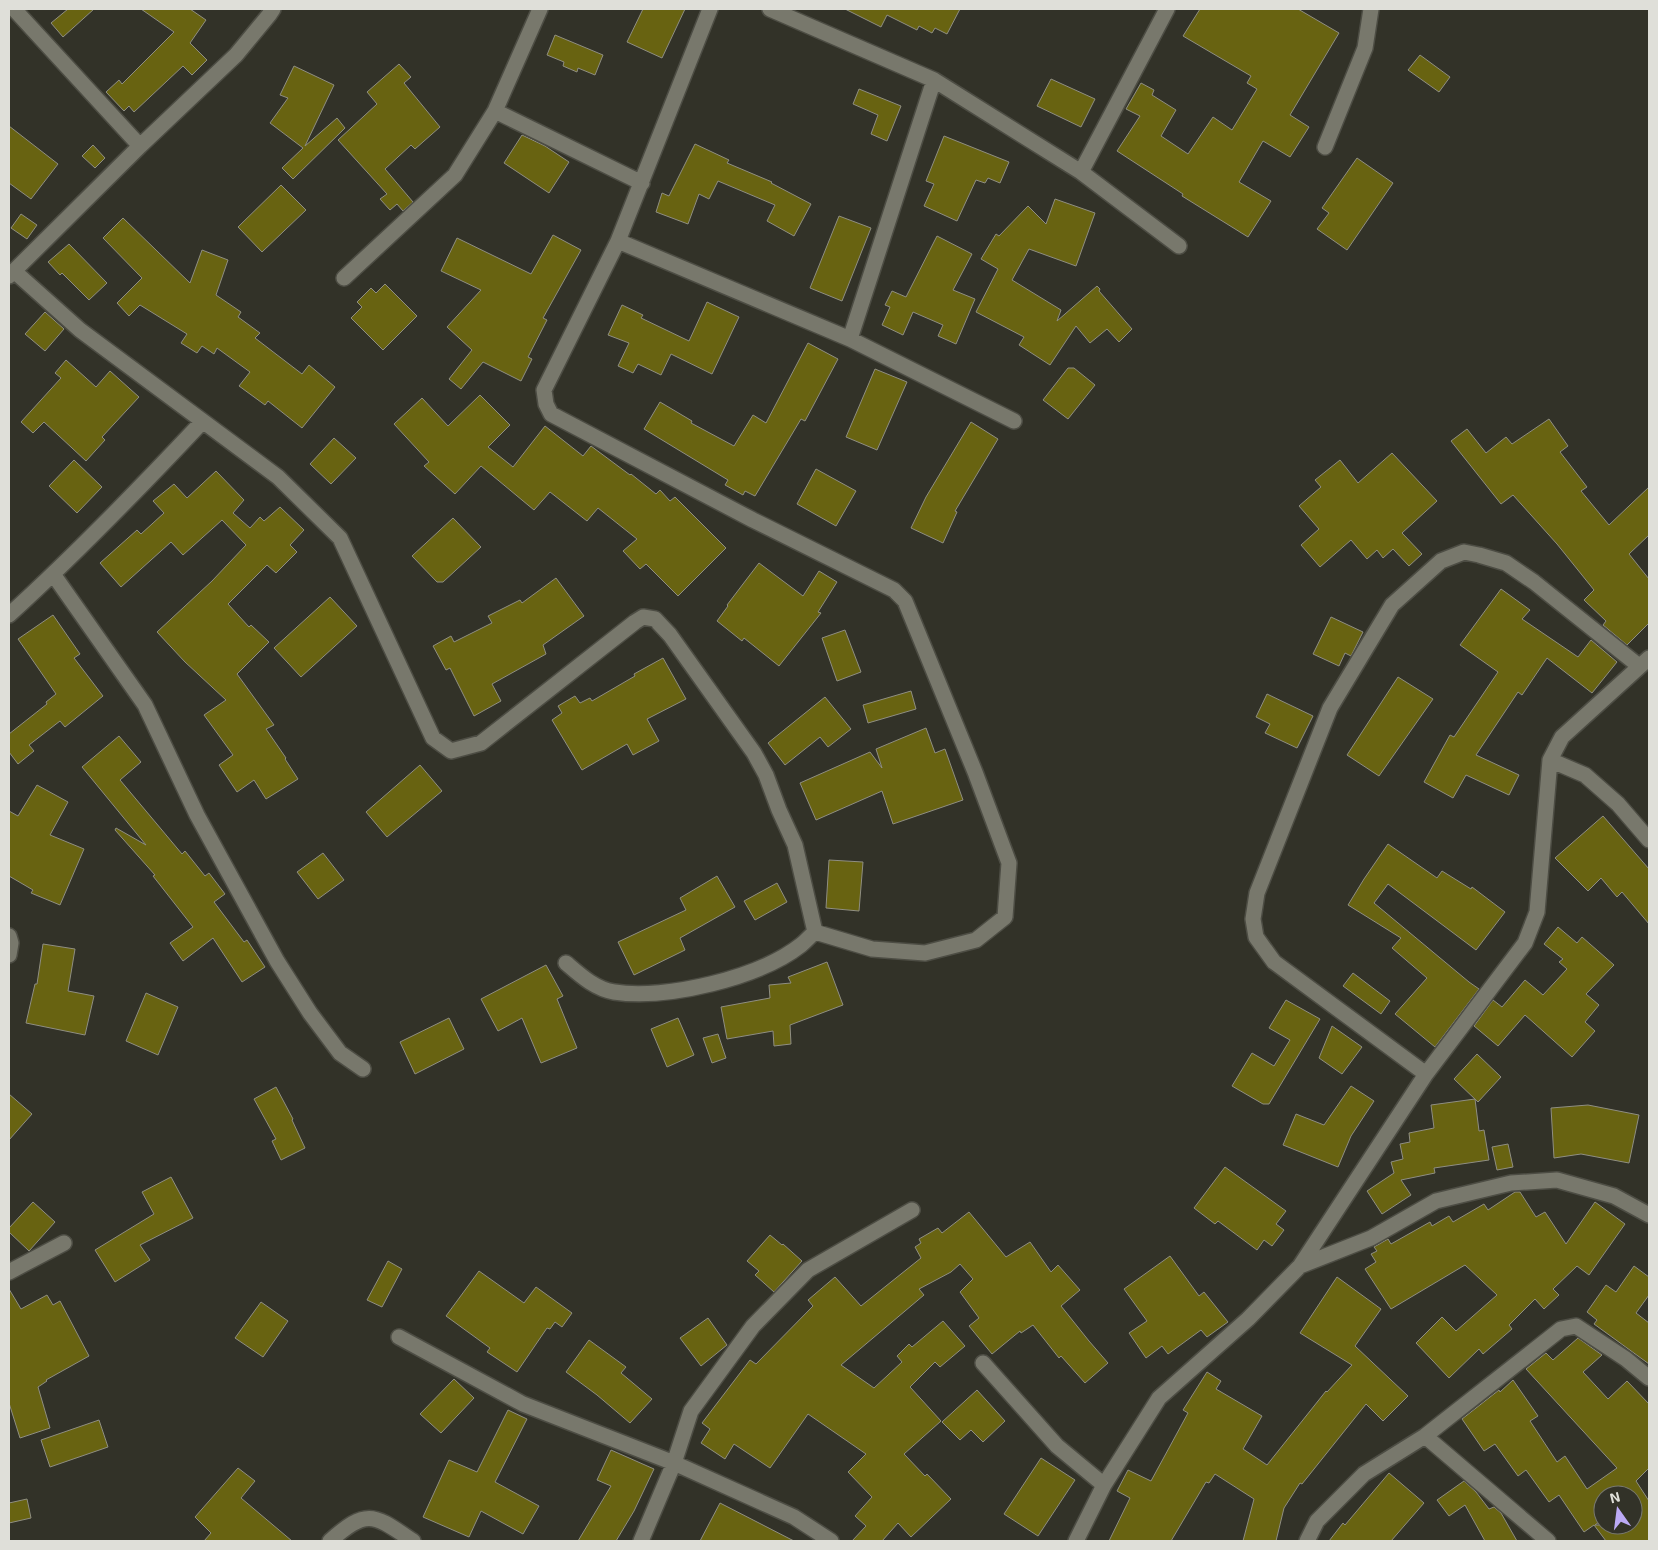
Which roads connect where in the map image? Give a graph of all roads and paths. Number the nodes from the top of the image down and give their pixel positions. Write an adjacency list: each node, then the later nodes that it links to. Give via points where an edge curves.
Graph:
1 (14, 9): 10 (street)
2 (273, 9): 10 (street, via 236,55)
3 (540, 9): 9 (street)
4 (710, 9): 13 (street)
5 (770, 9): 8 (street)
6 (1168, 9): 12 (street)
7 (1371, 9): 11 (street, via 1365,48)
8 (934, 80): 12 (street); 18 (street)
9 (495, 111): 13 (street); 17 (street, via 455,175)
10 (140, 146): 16 (street)
11 (1326, 147)
12 (1081, 172): 15 (street)
13 (642, 183): 14 (street)
14 (618, 241): 18 (street); 26 (street, via 544,390 551,414 894,590 905,601 1009,863 1005,917 976,940 924,952 872,949)
15 (1179, 246)
16 (11, 274): 19 (street)
17 (344, 278)
18 (850, 339): 20 (street)
19 (202, 422): 21 (street); 26 (street, via 278,477 340,538 433,738 452,751 480,742 634,622 643,618 655,619 670,635 754,753 766,775 795,846)
20 (1014, 422)
21 (54, 574): 22 (street); 30 (street, via 145,705 198,815 310,1013 340,1053)
22 (9, 615)
23 (1644, 662): 24 (street, via 1562,737); 31 (street, via 1506,563 1464,552 1441,561 1392,605 1330,708 1257,893 1253,919 1256,937 1274,962)
24 (1550, 760): 25 (street, via 1584,775 1618,804); 31 (street, via 1537,912 1525,943)
25 (1649, 840)
26 (815, 932): 29 (street, via 800,946 745,974 659,994 613,992 589,982)
27 (9, 936): 28 (street)
28 (9, 955)
29 (566, 963)
30 (363, 1070)
31 (1426, 1074): 35 (street)
32 (912, 1210): 41 (street, via 808,1270 753,1326 691,1411)
33 (1649, 1216): 35 (street, via 1614,1196 1557,1180 1511,1183 1436,1201 1371,1238)
34 (64, 1243): 36 (street)
35 (1300, 1266): 42 (street, via 1248,1319 1159,1398)
36 (9, 1272)
37 (399, 1336): 41 (street, via 523,1404)
38 (983, 1363): 42 (street, via 1058,1446)
39 (1649, 1378): 40 (street, via 1576,1326 1561,1329)
40 (1424, 1436): 48 (street, via 1364,1474 1317,1521); 49 (street)
41 (674, 1463): 45 (street); 46 (street, via 794,1517)
42 (1104, 1485): 47 (street)
43 (330, 1541): 44 (street, via 346,1527 371,1518 384,1521)
44 (414, 1541)
45 (641, 1541)
46 (831, 1541)
47 (1076, 1541)
48 (1308, 1541)
49 (1548, 1541)

